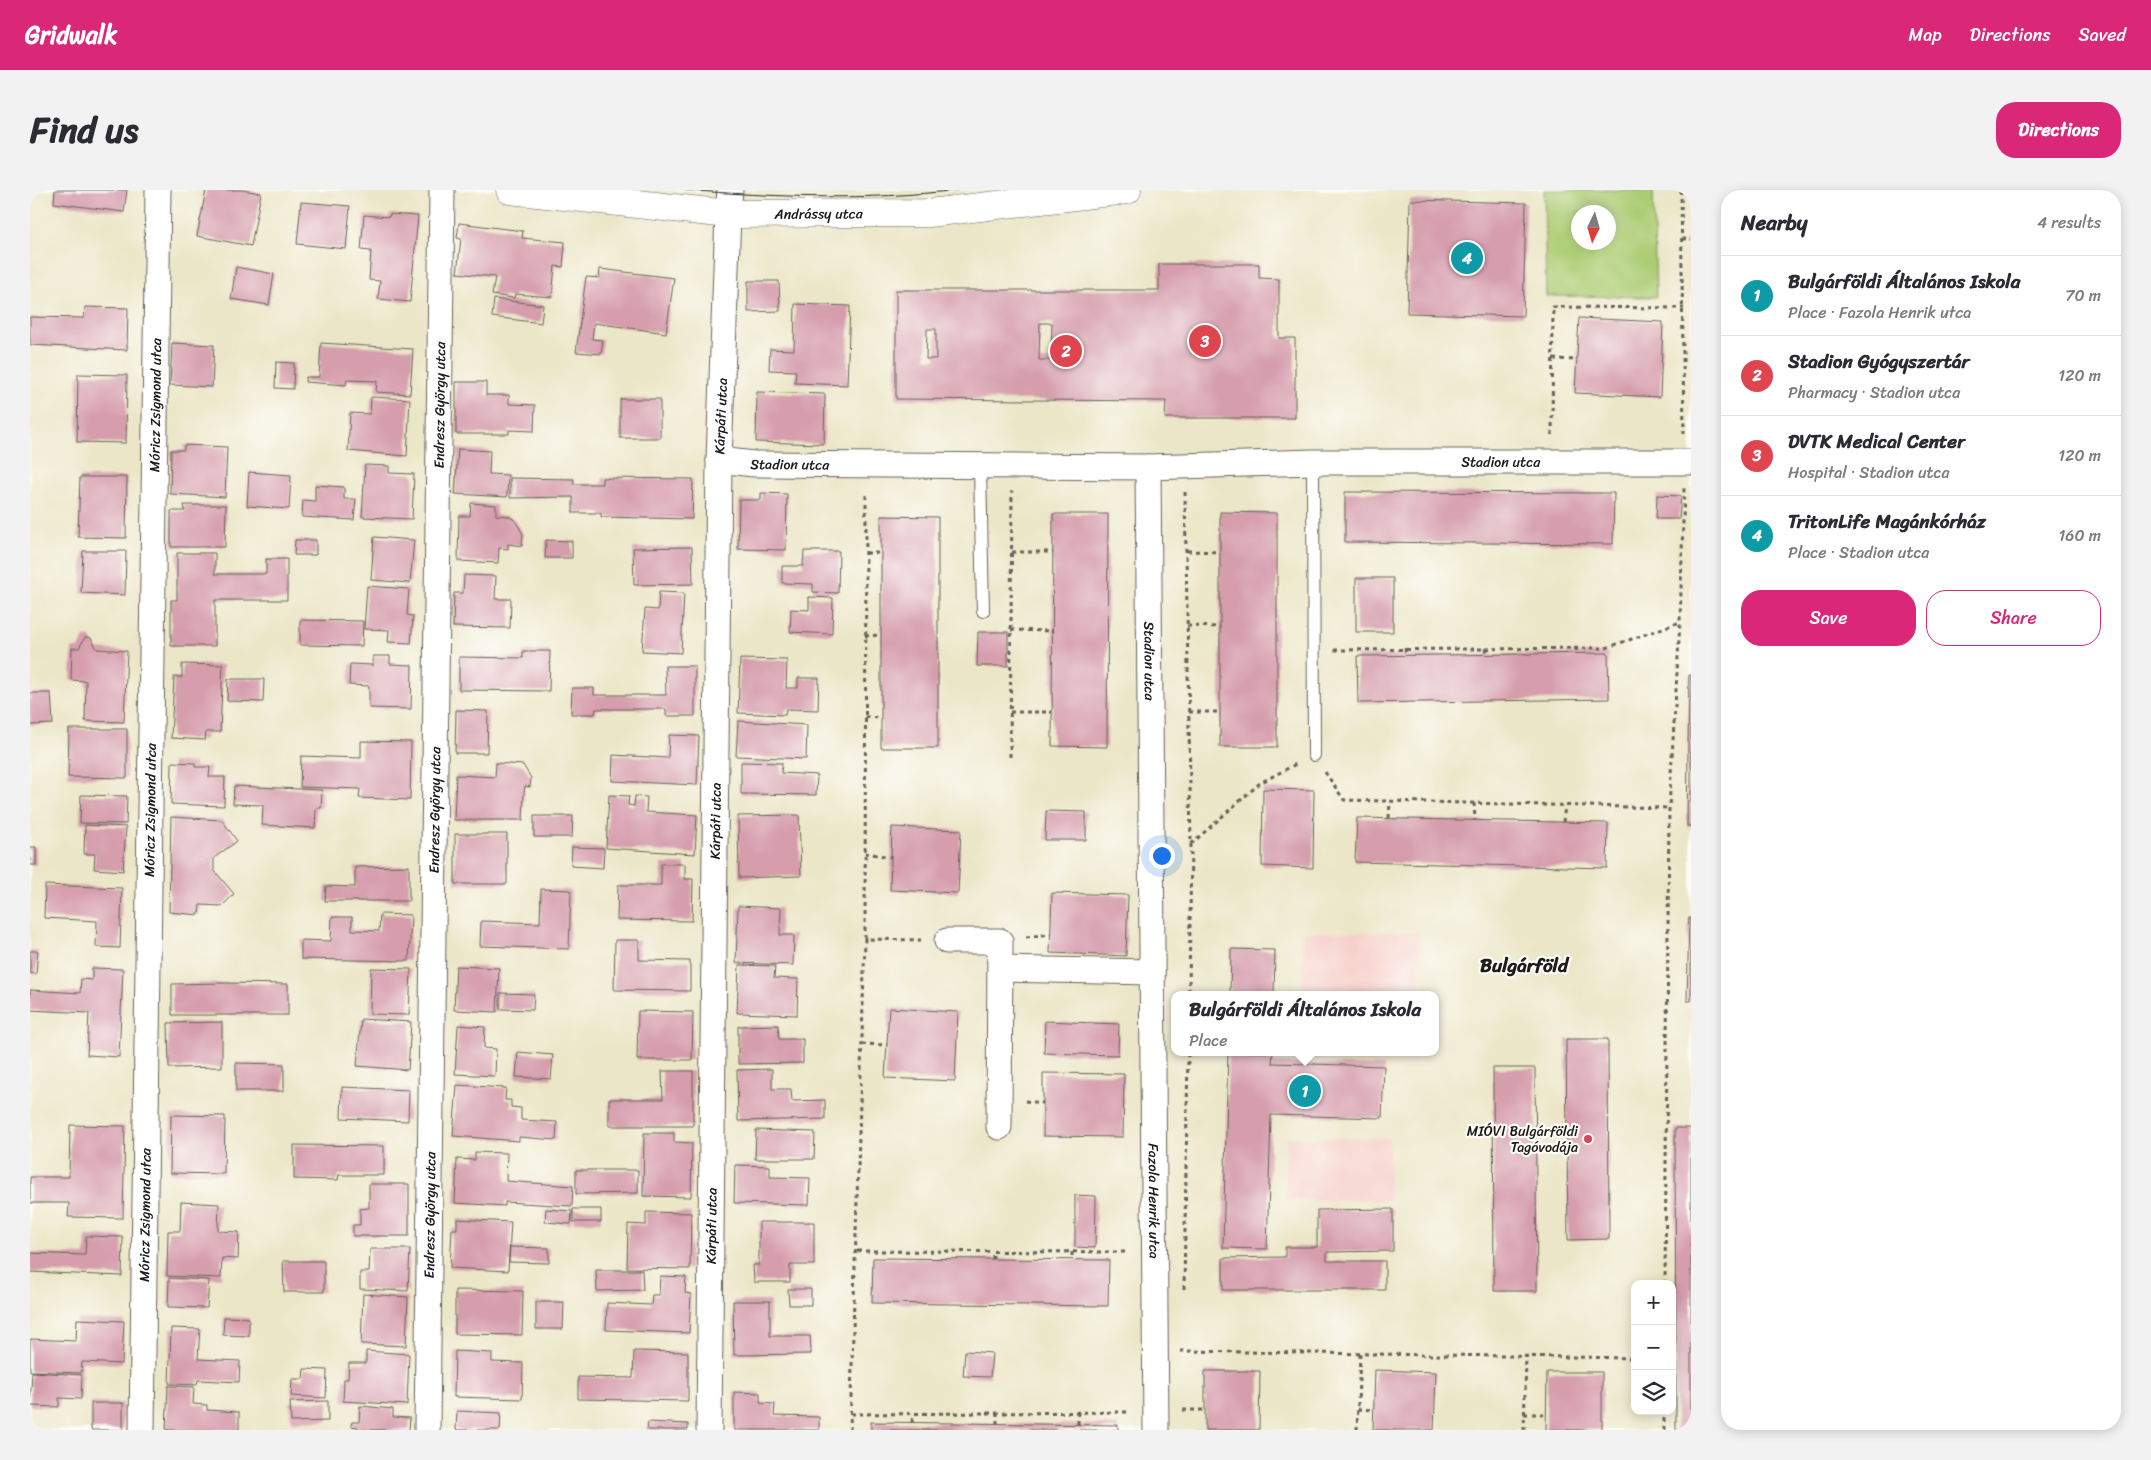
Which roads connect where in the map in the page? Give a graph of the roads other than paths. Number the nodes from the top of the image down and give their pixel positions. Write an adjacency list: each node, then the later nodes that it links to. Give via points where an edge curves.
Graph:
1 (158, 190): 19 (street, Móricz Zsigmond utca)
2 (442, 190): 20 (street, Endresz György utca)
3 (510, 190): 5 (main road, Andrássy utca)
4 (1127, 190): 5 (main road, Andrássy utca, via 929,213)
5 (729, 202): 6 (street, Kárpáti utca)
6 (719, 460): 9 (street, Stadion utca, via 754,464); 21 (street, Kárpáti utca)
7 (1312, 462): 8 (street, Stadion utca); 10 (street, Stadion utca); 12 (lane)
8 (1688, 462)
9 (980, 467): 10 (street, Stadion utca); 11 (lane)
10 (1148, 467): 13 (street, Stadion utca)
11 (983, 611)
12 (1314, 755)
13 (1151, 763): 16 (street, Fazola Henrik utca)
14 (947, 941): 15 (street, via 1000,941)
15 (1001, 969): 16 (street); 17 (street)
16 (1152, 972): 18 (street, Fazola Henrik utca)
17 (999, 1127)
18 (1156, 1421)
19 (142, 1430)
20 (427, 1430)
21 (709, 1430)

